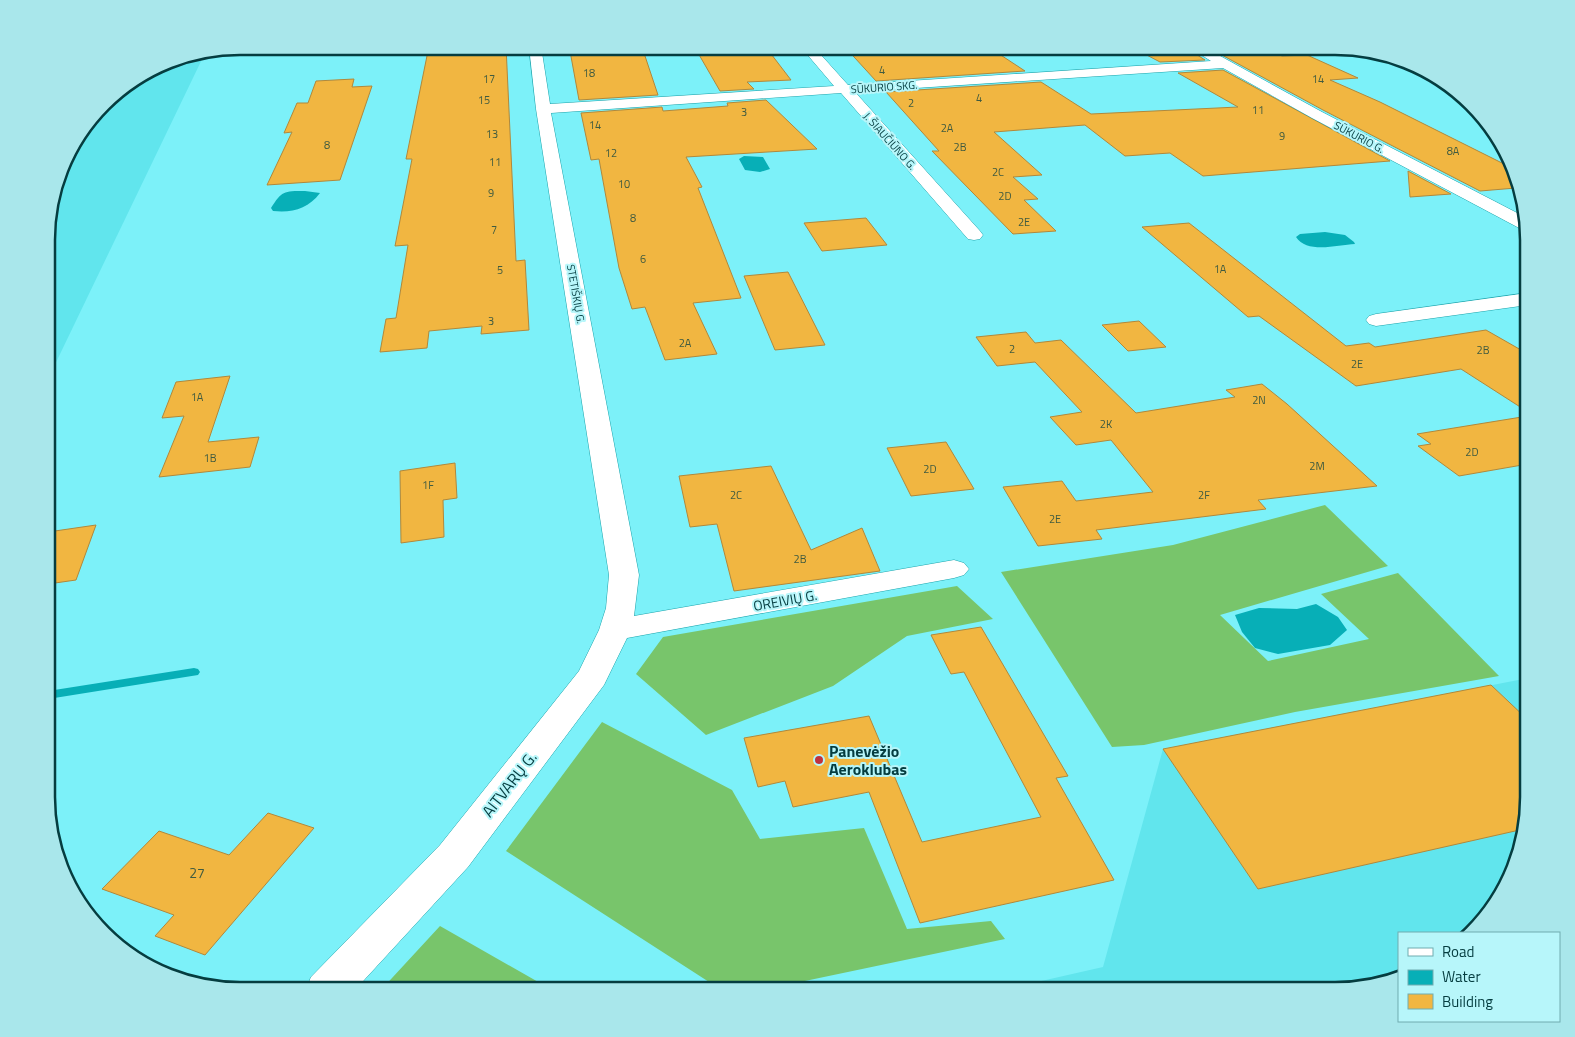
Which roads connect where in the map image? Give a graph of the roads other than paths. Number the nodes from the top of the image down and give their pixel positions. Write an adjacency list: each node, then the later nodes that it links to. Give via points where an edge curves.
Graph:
1 (536, 55): 6 (street, STETIŠKIŲ G.)
2 (814, 55): 5 (street, J. ŠIAUČIŪNO G.)
3 (1208, 55): 4 (street, SŪKURIO G.)
4 (1224, 64): 5 (street, SŪKURIO SKG.); 7 (street, SŪKURIO G.)
5 (844, 89): 6 (street, SŪKURIO SKG.); 8 (street, J. ŠIAUČIŪNO G.)
6 (543, 109): 11 (street, STETIŠKIŲ G.)
7 (1519, 221)
8 (974, 236)
9 (1520, 300): 10 (street)
10 (1376, 320)
11 (618, 543): 13 (street, AITVARŲ G., via 624,575)
12 (954, 569): 13 (street, OREIVIŲ G.)
13 (615, 630): 14 (street, AITVARŲ G., via 592,677 454,856)
14 (335, 982)

